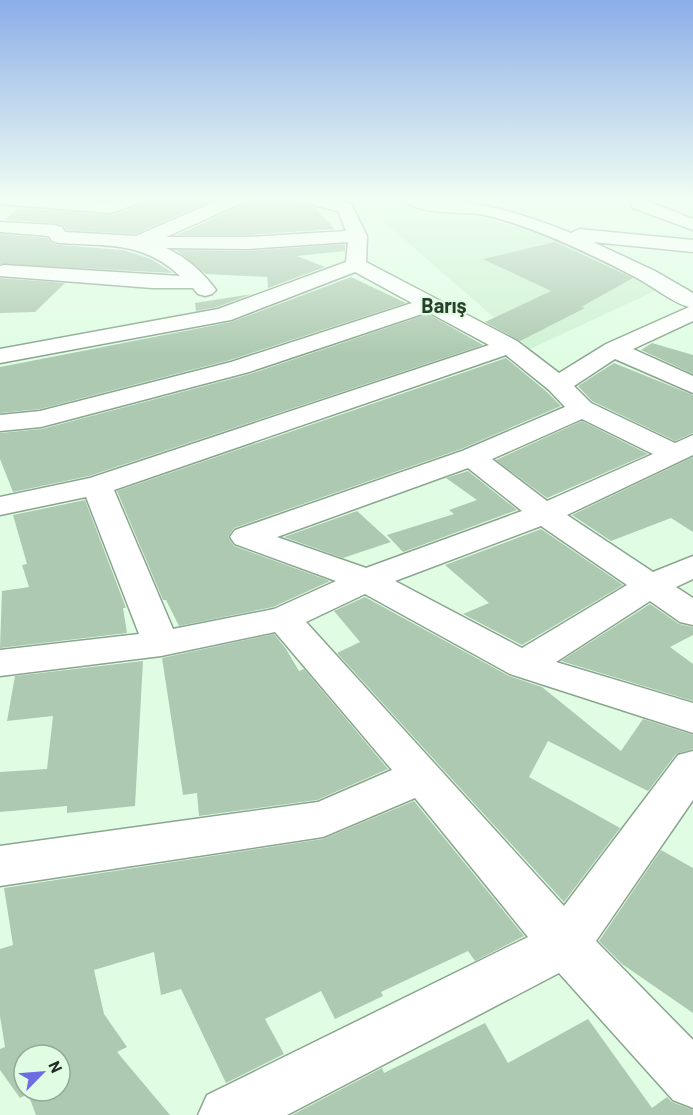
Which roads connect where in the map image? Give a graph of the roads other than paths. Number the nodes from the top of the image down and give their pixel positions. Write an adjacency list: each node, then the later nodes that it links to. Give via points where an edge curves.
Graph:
1 (37, 250): 7 (street)
2 (155, 250): 9 (street, via 174,259)
3 (258, 250): 11 (street)
4 (357, 250): 6 (street)
5 (591, 250): 8 (street)
6 (356, 265): 11 (street); 13 (street)
7 (4, 269): 9 (street, via 152,282)
8 (655, 278): 10 (street); 12 (street)
9 (200, 282): 15 (street)
10 (693, 282)
11 (306, 283): 15 (street)
12 (693, 302)
13 (428, 305): 16 (street); 22 (street, via 240,367 41,419)
14 (693, 313): 17 (street)
15 (223, 315): 18 (street)
16 (508, 346): 19 (street); 25 (street)
17 (614, 349): 19 (street); 20 (street)
18 (0, 356)
19 (558, 385): 21 (street)
20 (693, 385)
21 (582, 409): 23 (street); 24 (street)
22 (0, 423)
23 (685, 449): 27 (street)
24 (472, 457): 27 (street); 29 (street, via 246,537)
25 (97, 486): 26 (street); 33 (street)
26 (0, 506)
27 (544, 514): 29 (street); 30 (street)
28 (693, 566): 30 (street)
29 (366, 580): 32 (street); 35 (street)
30 (650, 586): 31 (street); 35 (street)
31 (693, 614)
32 (283, 619): 33 (street); 38 (street)
33 (161, 644): 34 (street)
34 (0, 663)
35 (523, 665): 36 (street)
36 (693, 718)
37 (693, 767): 40 (street)
38 (423, 776): 39 (street, via 323,819); 40 (street)
39 (0, 866)
40 (565, 944): 41 (street); 42 (street)
41 (693, 1080)
42 (227, 1115)

